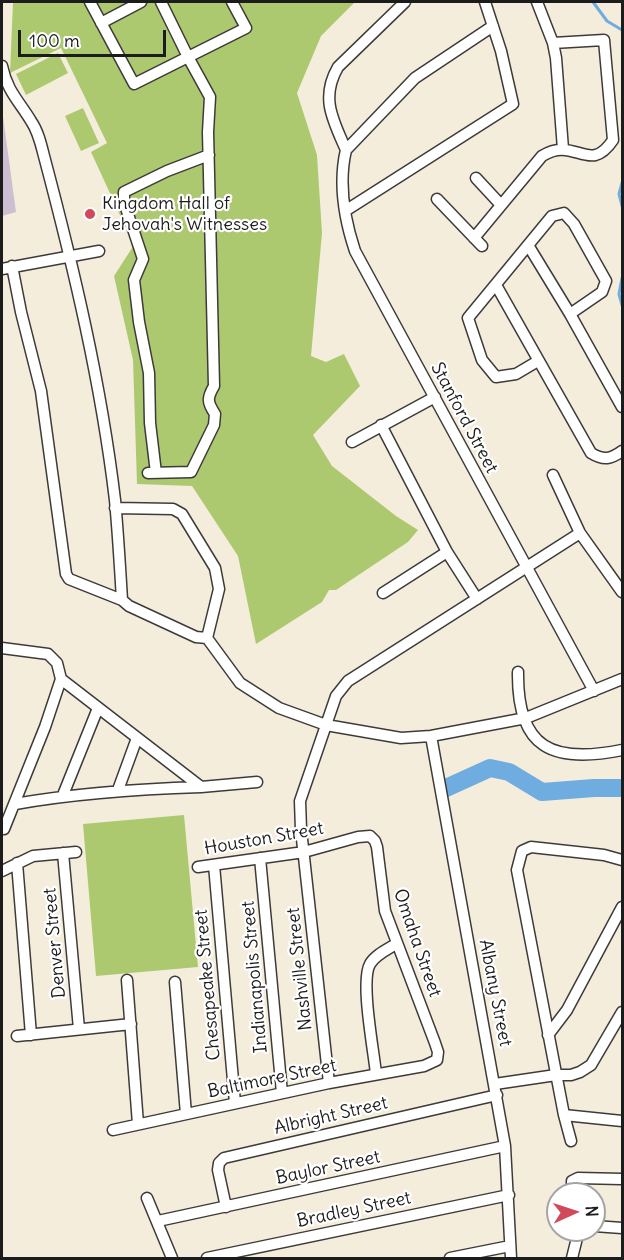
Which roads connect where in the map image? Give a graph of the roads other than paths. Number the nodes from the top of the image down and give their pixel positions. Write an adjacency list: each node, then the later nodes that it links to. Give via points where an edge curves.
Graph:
1 (90, 2): 8 (street)
2 (141, 2): 8 (street)
3 (164, 2): 11 (street)
4 (232, 2): 11 (street, via 246,28)
5 (405, 2): 14 (street, via 338,67 330,80 333,120)
6 (485, 2): 9 (street)
7 (537, 2): 10 (street)
8 (101, 22): 11 (street, via 134,84)
9 (493, 26): 14 (street, via 415,78); 19 (street, via 513,104)
10 (553, 44): 13 (street); 13 (street, via 604,40 613,140 605,152 596,156)
11 (188, 57): 15 (street, via 210,97)
12 (2, 66): 22 (street, via 10,91 32,122 40,143)
13 (564, 149): 18 (street, via 553,149 542,156)
14 (346, 150): 19 (street, Stanford Street, via 342,176)
15 (209, 155): 15 (street, via 214,386 208,403 215,420 191,472 152,473 149,373 134,280 143,259 124,192)
16 (476, 178): 18 (street)
17 (436, 199): 18 (street, via 478,242)
18 (501, 205)
19 (345, 211): 27 (street, Stanford Street, via 356,251)
20 (528, 245): 24 (street); 25 (street); 25 (street, via 552,216 564,213 574,224 606,281 602,292)
21 (99, 251): 22 (street)
22 (70, 255): 23 (street); 33 (street, via 101,406)
23 (7, 268): 40 (street, via 41,391 66,574 69,579)
24 (496, 285): 26 (street); 26 (street, via 468,318 482,360 496,377 516,374)
25 (570, 314): 28 (street)
26 (538, 361): 31 (street, via 591,453 601,459 612,458)
27 (435, 397): 29 (street); 36 (street, Stanford Street)
28 (622, 407)
29 (381, 425): 30 (street); 35 (street)
30 (352, 442)
31 (622, 450)
32 (553, 474): 34 (street)
33 (115, 508): 40 (street); 41 (street, via 173,509 182,514 215,568 219,589)
34 (580, 533): 36 (street, Nashville Street); 37 (street)
35 (447, 552): 38 (street); 39 (street)
36 (525, 567): 39 (street, Nashville Street); 46 (street, Stanford Street)
37 (622, 592)
38 (383, 593)
39 (477, 599): 49 (street, Nashville Street, via 348,681 336,696)
40 (122, 600): 41 (street, via 187,633)
41 (207, 638): 49 (street, via 240,683 279,708)
42 (2, 648): 44 (street, via 48,654 57,663)
43 (519, 672): 48 (street, via 518,691)
44 (61, 679): 47 (street); 57 (street)
45 (622, 679): 46 (street)
46 (594, 691): 48 (street)
47 (98, 708): 51 (street); 56 (street)
48 (525, 718): 50 (street); 52 (street, via 534,736 548,750 592,756)
49 (326, 725): 50 (street, via 401,738); 61 (street, Nashville Street, via 300,801)
50 (431, 736): 83 (street, Albany Street)
51 (137, 738): 54 (street); 55 (street)
52 (622, 750)
53 (257, 782): 54 (street)
54 (201, 787): 55 (street)
55 (118, 790): 56 (street)
56 (63, 795): 57 (street)
57 (15, 804): 58 (street)
58 (4, 829)
59 (370, 836): 61 (street, Houston Street); 70 (street, Omaha Street, via 377,848 382,897)
60 (76, 852): 62 (street)
61 (304, 852): 63 (street, Houston Street); 82 (street, Nashville Street)
62 (63, 853): 65 (street, via 33,856); 75 (street, Denver Street)
63 (260, 858): 66 (street, Houston Street); 84 (street, Indianapolis Street)
64 (622, 860): 77 (street, via 562,850 522,851 517,870)
65 (17, 863): 68 (street); 76 (street)
66 (214, 865): 67 (street, Houston Street); 85 (street, Chesapeake Street)
67 (198, 867)
68 (2, 871)
69 (622, 907): 77 (street, via 567,1010)
70 (396, 944): 79 (street, Omaha Street, via 435,1043); 80 (street, via 373,960 367,971)
71 (127, 980): 74 (street)
72 (175, 982): 86 (street)
73 (622, 1012): 81 (street, Albright Street, via 591,1065 571,1075)
74 (130, 1024): 75 (street); 89 (street)
75 (79, 1029): 76 (street)
76 (31, 1035): 78 (street)
77 (548, 1035): 81 (street)
78 (17, 1036)
79 (437, 1060): 80 (street, Baltimore Street)
80 (376, 1074): 82 (street, Baltimore Street)
81 (556, 1075): 83 (street, Albright Street); 87 (street)
82 (329, 1083): 84 (street, Baltimore Street)
83 (496, 1089): 92 (street, Albany Street); 97 (street, Albright Street, via 225,1158 218,1170)
84 (282, 1093): 85 (street, Baltimore Street)
85 (235, 1103): 86 (street, Baltimore Street)
86 (186, 1114): 89 (street, Baltimore Street)
87 (564, 1115): 88 (street); 91 (street)
88 (622, 1120)
89 (138, 1124): 90 (street, Baltimore Street)
90 (113, 1130)
91 (571, 1141)
92 (505, 1146): 95 (street, Albany Street); 97 (street, Baylor Street)
93 (622, 1179): 94 (street, via 578,1178)
94 (572, 1182)
95 (509, 1195): 102 (street, Albany Street); 104 (street, Bradley Street)
96 (147, 1198): 98 (street)
97 (226, 1207): 98 (street, Baylor Street)
98 (158, 1221): 103 (street)
99 (606, 1227): 100 (street)
100 (622, 1228)
101 (576, 1242): 107 (street)
102 (510, 1245): 105 (street); 106 (street, Albany Street)
103 (172, 1258)
104 (207, 1258)
105 (450, 1258)
106 (511, 1258)
107 (572, 1258)

